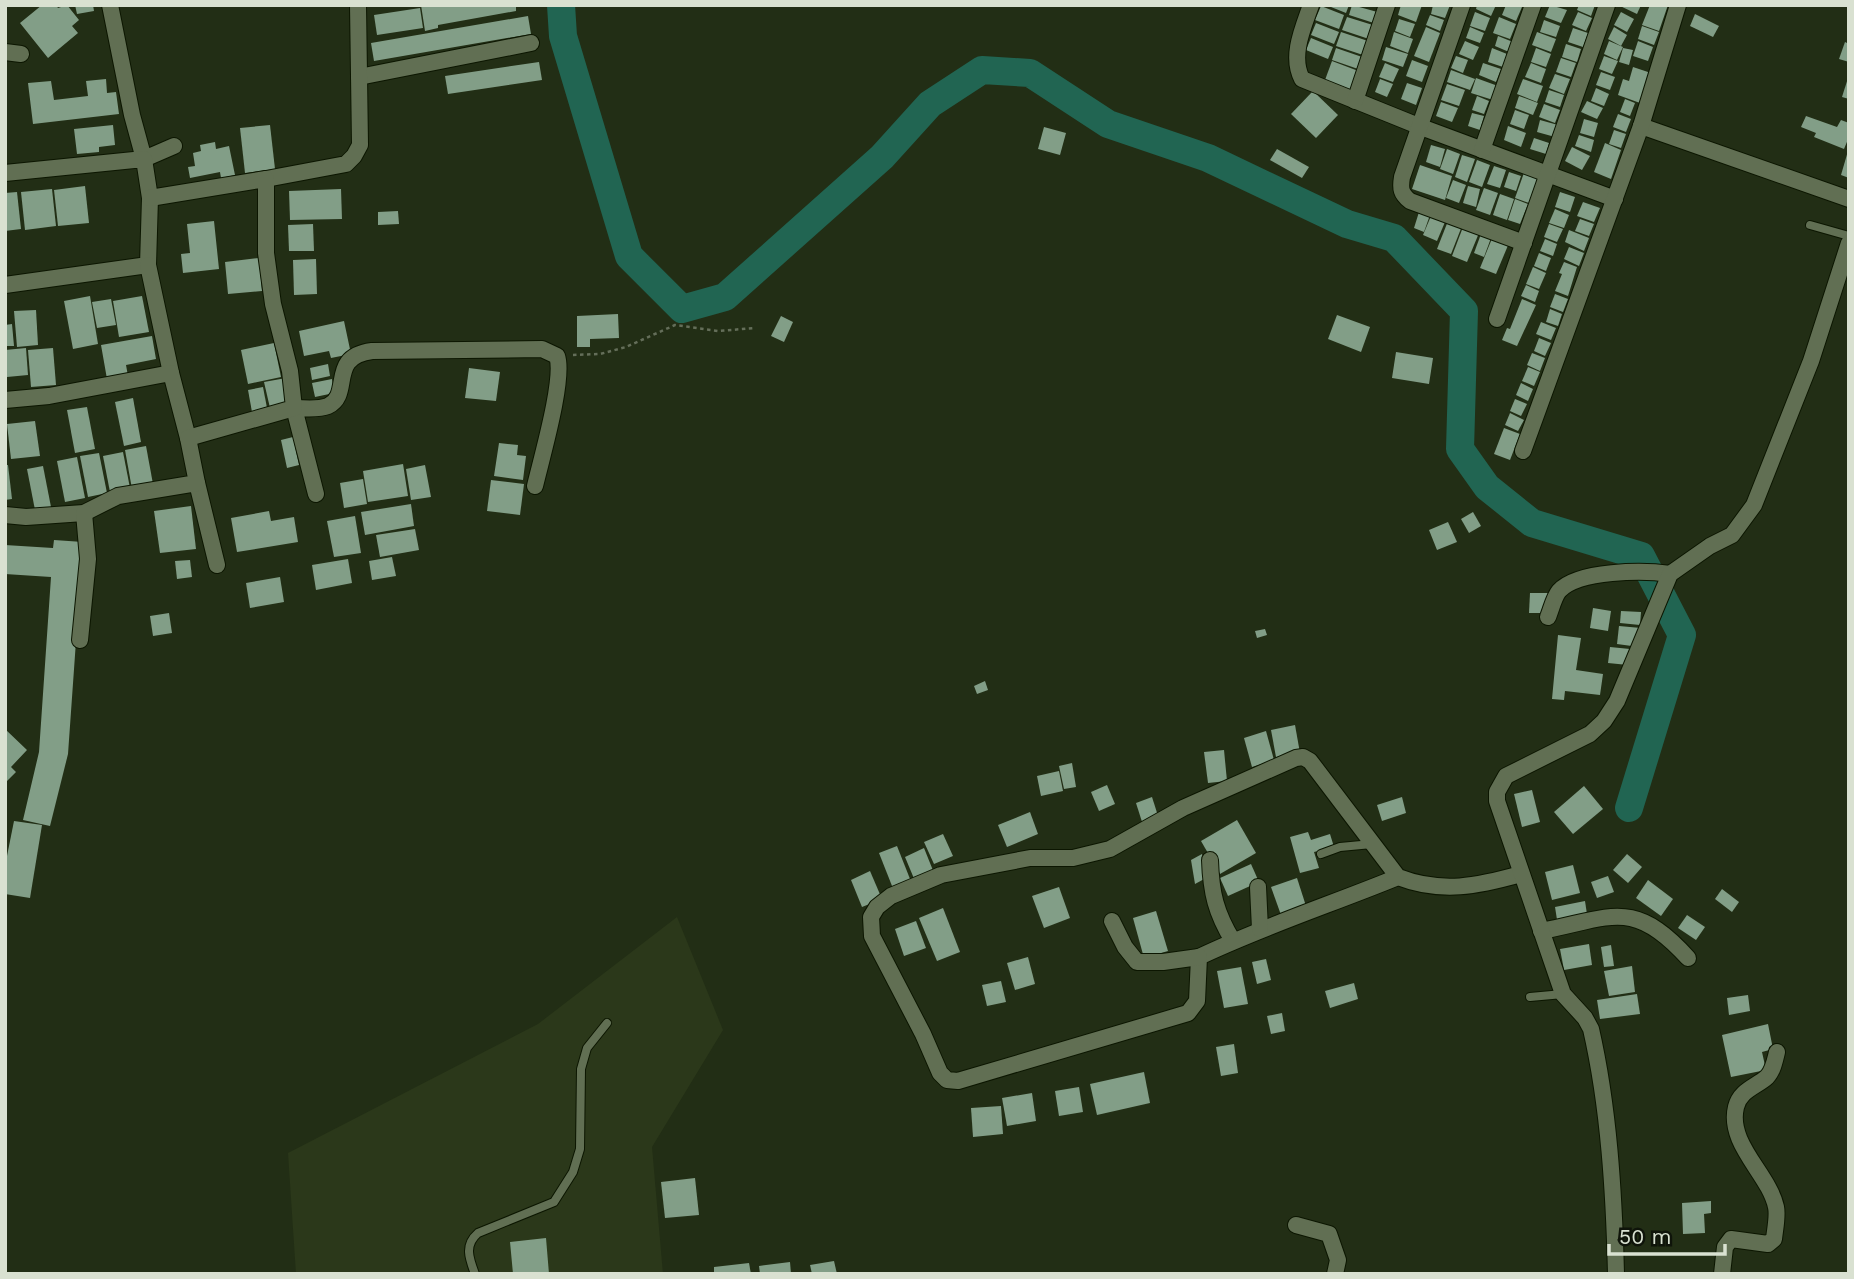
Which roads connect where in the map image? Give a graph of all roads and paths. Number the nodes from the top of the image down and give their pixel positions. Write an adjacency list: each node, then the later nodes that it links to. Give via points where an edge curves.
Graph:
1 (110, 5): 16 (street)
2 (358, 5): 10 (street)
3 (1311, 5): 11 (street, via 1297,69 1302,79)
4 (1387, 5): 11 (street)
5 (1462, 5): 13 (street)
6 (1533, 5): 15 (street)
7 (1607, 5): 18 (street)
8 (1678, 5): 12 (street)
9 (531, 43): 10 (street)
10 (359, 77): 19 (street, via 360,145 354,156 346,164)
11 (1355, 101): 13 (street)
12 (1641, 126): 21 (street); 22 (street)
13 (1421, 127): 15 (street); 25 (street, via 1402,177 1403,196)
14 (174, 146): 16 (street)
15 (1482, 149): 18 (street)
16 (144, 159): 17 (street); 20 (street)
17 (5, 173)
18 (1548, 174): 21 (street); 25 (street)
19 (266, 179): 20 (street); 34 (street, via 266,253)
20 (150, 198): 27 (street)
21 (1615, 199): 36 (street)
22 (1849, 199)
23 (1810, 225): 24 (lane)
24 (1849, 236)
25 (1524, 243): 29 (street)
26 (1849, 243): 43 (street, via 1811,361 1754,505 1732,535)
27 (148, 265): 28 (street); 32 (street)
28 (5, 285)
29 (1497, 319)
30 (755, 328): 31 (path, via 718,331 676,325 613,351)
31 (557, 356): 34 (street, via 542,349 361,352 347,362 331,405); 38 (street, via 558,382)
32 (171, 373): 33 (street); 35 (street)
33 (5, 400)
34 (294, 408): 35 (street); 39 (street)
35 (188, 438): 37 (street)
36 (1523, 451)
37 (197, 482): 40 (street, via 118,496); 42 (street)
38 (535, 486)
39 (316, 494)
40 (84, 513): 41 (street); 45 (street, via 88,559)
41 (5, 515)
42 (217, 565)
43 (1664, 578): 44 (street, via 1619,572 1580,579 1559,592); 49 (street, via 1617,701 1604,721 1590,734 1500,783 1497,801)
44 (1548, 617)
45 (80, 640)
46 (1372, 844): 47 (lane); 50 (street); 56 (street, via 1310,761 1296,758 1183,808 1110,849 941,875 891,896 877,907 870,927 940,1073 952,1082 1188,1013 1197,1001)
47 (1321, 854)
48 (1210, 860): 55 (street, via 1211,891)
49 (1521, 874): 50 (street, via 1471,886 1435,887); 54 (street)
50 (1398, 877): 53 (street)
51 (1258, 887): 53 (street)
52 (1112, 921): 56 (street, via 1137,962)
53 (1260, 929): 55 (street)
54 (1541, 931): 57 (street, via 1613,915 1638,918 1668,935); 58 (street)
55 (1233, 941): 56 (street)
56 (1199, 957)
57 (1688, 958)
58 (1563, 994): 59 (lane); 65 (street, via 1591,1029 1606,1124)
59 (1530, 997)
60 (607, 1023): 63 (lane, via 587,1048 581,1069 580,1149 573,1172 554,1202 471,1239 468,1248)
61 (1777, 1052): 66 (street, via 1772,1071 1742,1095 1735,1118 1738,1135 1776,1208 1774,1239 1768,1244 1731,1239 1725,1247)
62 (1296, 1226): 64 (street, via 1329,1234 1338,1260)
63 (475, 1274)
64 (1335, 1274)
65 (1616, 1274)
66 (1722, 1274)

